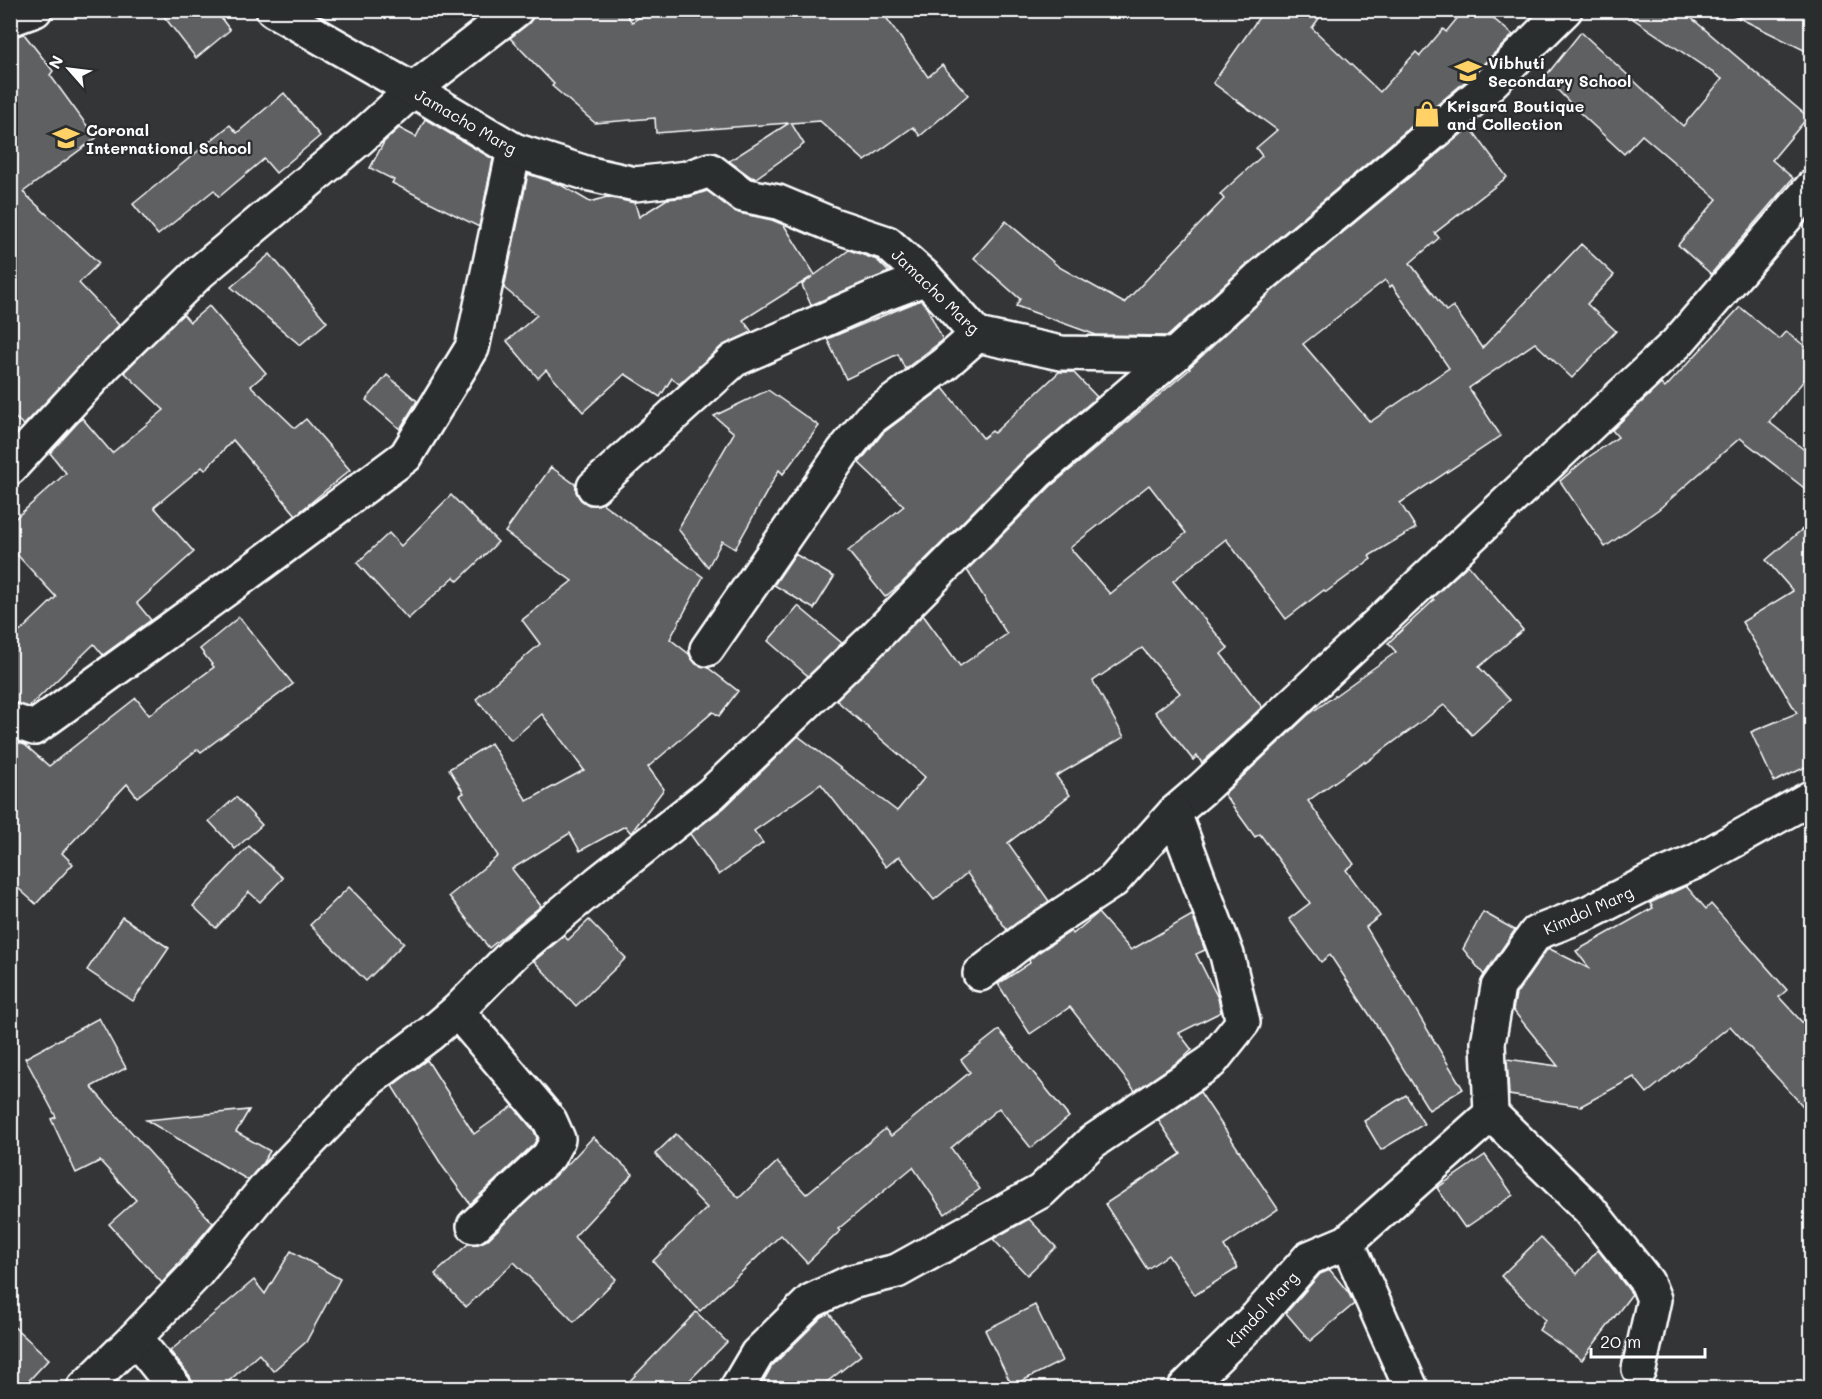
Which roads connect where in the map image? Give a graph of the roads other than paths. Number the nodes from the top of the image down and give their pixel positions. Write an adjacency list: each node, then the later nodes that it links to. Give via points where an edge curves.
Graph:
1 (35, 10): 5 (street)
2 (273, 10): 6 (street, Jamacho Marg)
3 (516, 10): 6 (street)
4 (1565, 10): 11 (street, via 1481,93 1259,278)
5 (10, 18)
6 (414, 90): 7 (street, Jamacho Marg); 12 (street, via 200,272)
7 (514, 150): 9 (street, Jamacho Marg, via 586,173 635,183 687,178 710,170 743,195 778,202 887,243); 15 (street, via 472,348 406,456 34,728)
8 (1812, 187): 17 (street, via 1677,343)
9 (926, 278): 10 (street, Jamacho Marg); 13 (street, via 734,360)
10 (977, 335): 11 (street, Jamacho Marg, via 1061,353); 14 (street, via 870,419 843,452)
11 (1175, 355): 19 (street, via 1038,472 868,644 711,794 514,953)
12 (10, 468)
13 (594, 487)
14 (708, 649)
15 (10, 720)
16 (1812, 796): 20 (street, Kimdol Marg, via 1697,861 1536,933 1498,987 1488,1043)
17 (1174, 813): 18 (street, via 1113,881); 27 (street, via 1227,955 1243,1022 1211,1062 1092,1142 1041,1191 897,1271 851,1282 811,1301 758,1354)
18 (980, 974)
19 (457, 1011): 21 (street, via 550,1120 558,1139 549,1156); 23 (street, via 370,1079 268,1185 195,1275)
20 (1491, 1114): 22 (street, Kimdol Marg); 24 (street, via 1588,1209 1647,1282 1654,1299)
21 (474, 1226)
22 (1347, 1242): 28 (street, Kimdol Marg, via 1309,1258); 29 (street)
23 (135, 1338): 25 (street); 26 (street)
24 (1638, 1369)
25 (84, 1389)
26 (175, 1389)
27 (737, 1389)
28 (1185, 1389)
29 (1411, 1389)

